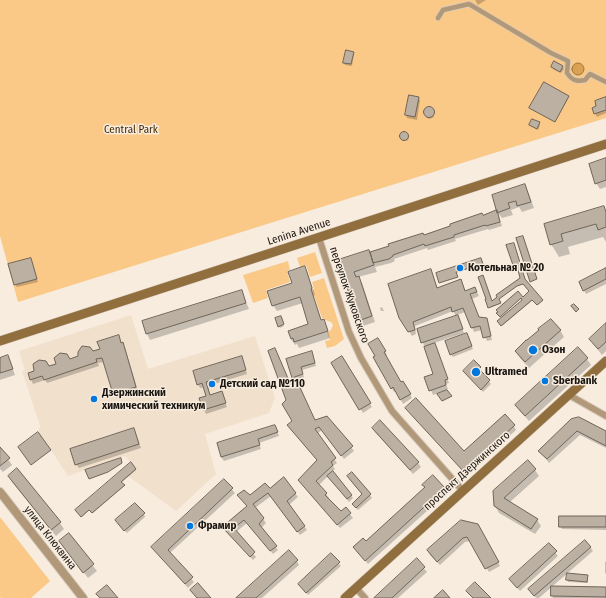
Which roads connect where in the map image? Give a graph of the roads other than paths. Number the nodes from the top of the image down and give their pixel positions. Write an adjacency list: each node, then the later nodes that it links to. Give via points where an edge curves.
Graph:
1 (468, 2): 2 (street, via 443,10); 3 (street, via 568,61 567,73 571,79 577,82 585,80 590,74)
2 (438, 18)
3 (606, 82)
4 (606, 144): 5 (main road, Lenina Avenue)
5 (319, 238): 6 (main road, Lenina Avenue); 10 (street, переулок Жуковского, via 349,332 361,358 392,411)
6 (0, 341)
7 (606, 361): 8 (main road, проспект Дзержинского)
8 (569, 395): 9 (street); 10 (main road, проспект Дзержинского)
9 (606, 416)
10 (463, 491): 12 (main road, проспект Дзержинского)
11 (0, 492): 13 (street, улица Клюквина)
12 (356, 588): 14 (main road, проспект Дзержинского); 15 (street)
13 (83, 598)
14 (345, 598)
15 (365, 598)

